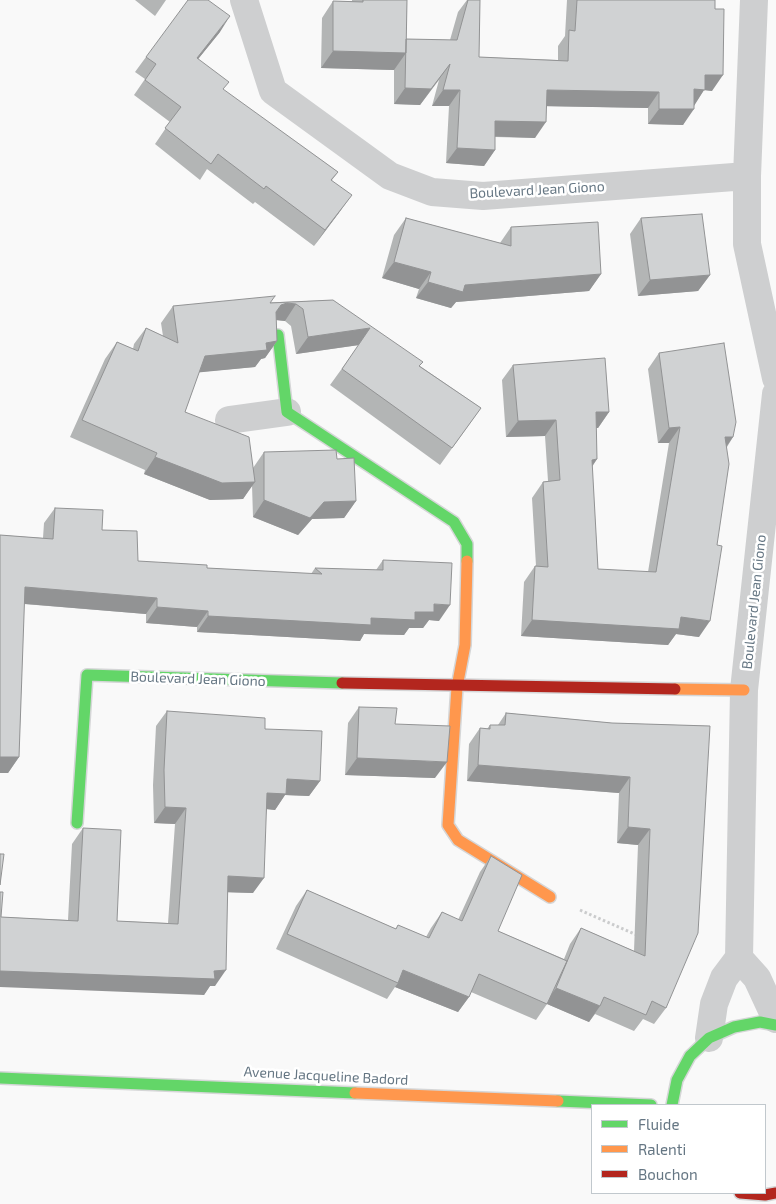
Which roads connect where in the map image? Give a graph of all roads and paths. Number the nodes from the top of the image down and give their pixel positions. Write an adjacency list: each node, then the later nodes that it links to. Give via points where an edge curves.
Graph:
1 (244, 0): 3 (street, Boulevard Jean Giono, via 273,91 390,176 432,192 483,196)
2 (754, 0): 3 (street)
3 (747, 176): 4 (street, via 747,244)
4 (771, 324): 6 (street)
5 (278, 335): 8 (street)
6 (776, 378)
7 (776, 394): 11 (street, Boulevard Jean Giono)
8 (287, 412): 9 (street); 10 (street, via 454,522 467,544 465,645)
9 (229, 420)
10 (457, 687): 11 (street, Boulevard Jean Giono); 12 (street, Boulevard Jean Giono, via 87,675); 13 (street, via 448,825 458,840)
11 (744, 690): 15 (street, Boulevard Jean Giono)
12 (76, 823)
13 (550, 897): 14 (path)
14 (640, 936)
15 (740, 958): 16 (street, via 758,978); 18 (street, via 724,978 714,1004)
16 (776, 1019)
17 (776, 1025): 18 (street, via 760,1022 734,1027)
18 (709, 1038): 21 (street, via 690,1056 677,1080)
19 (0, 1078): 20 (street, Avenue Jacqueline Badord)
20 (627, 1104)
21 (672, 1104)
22 (776, 1193): 23 (street)
23 (741, 1197)

